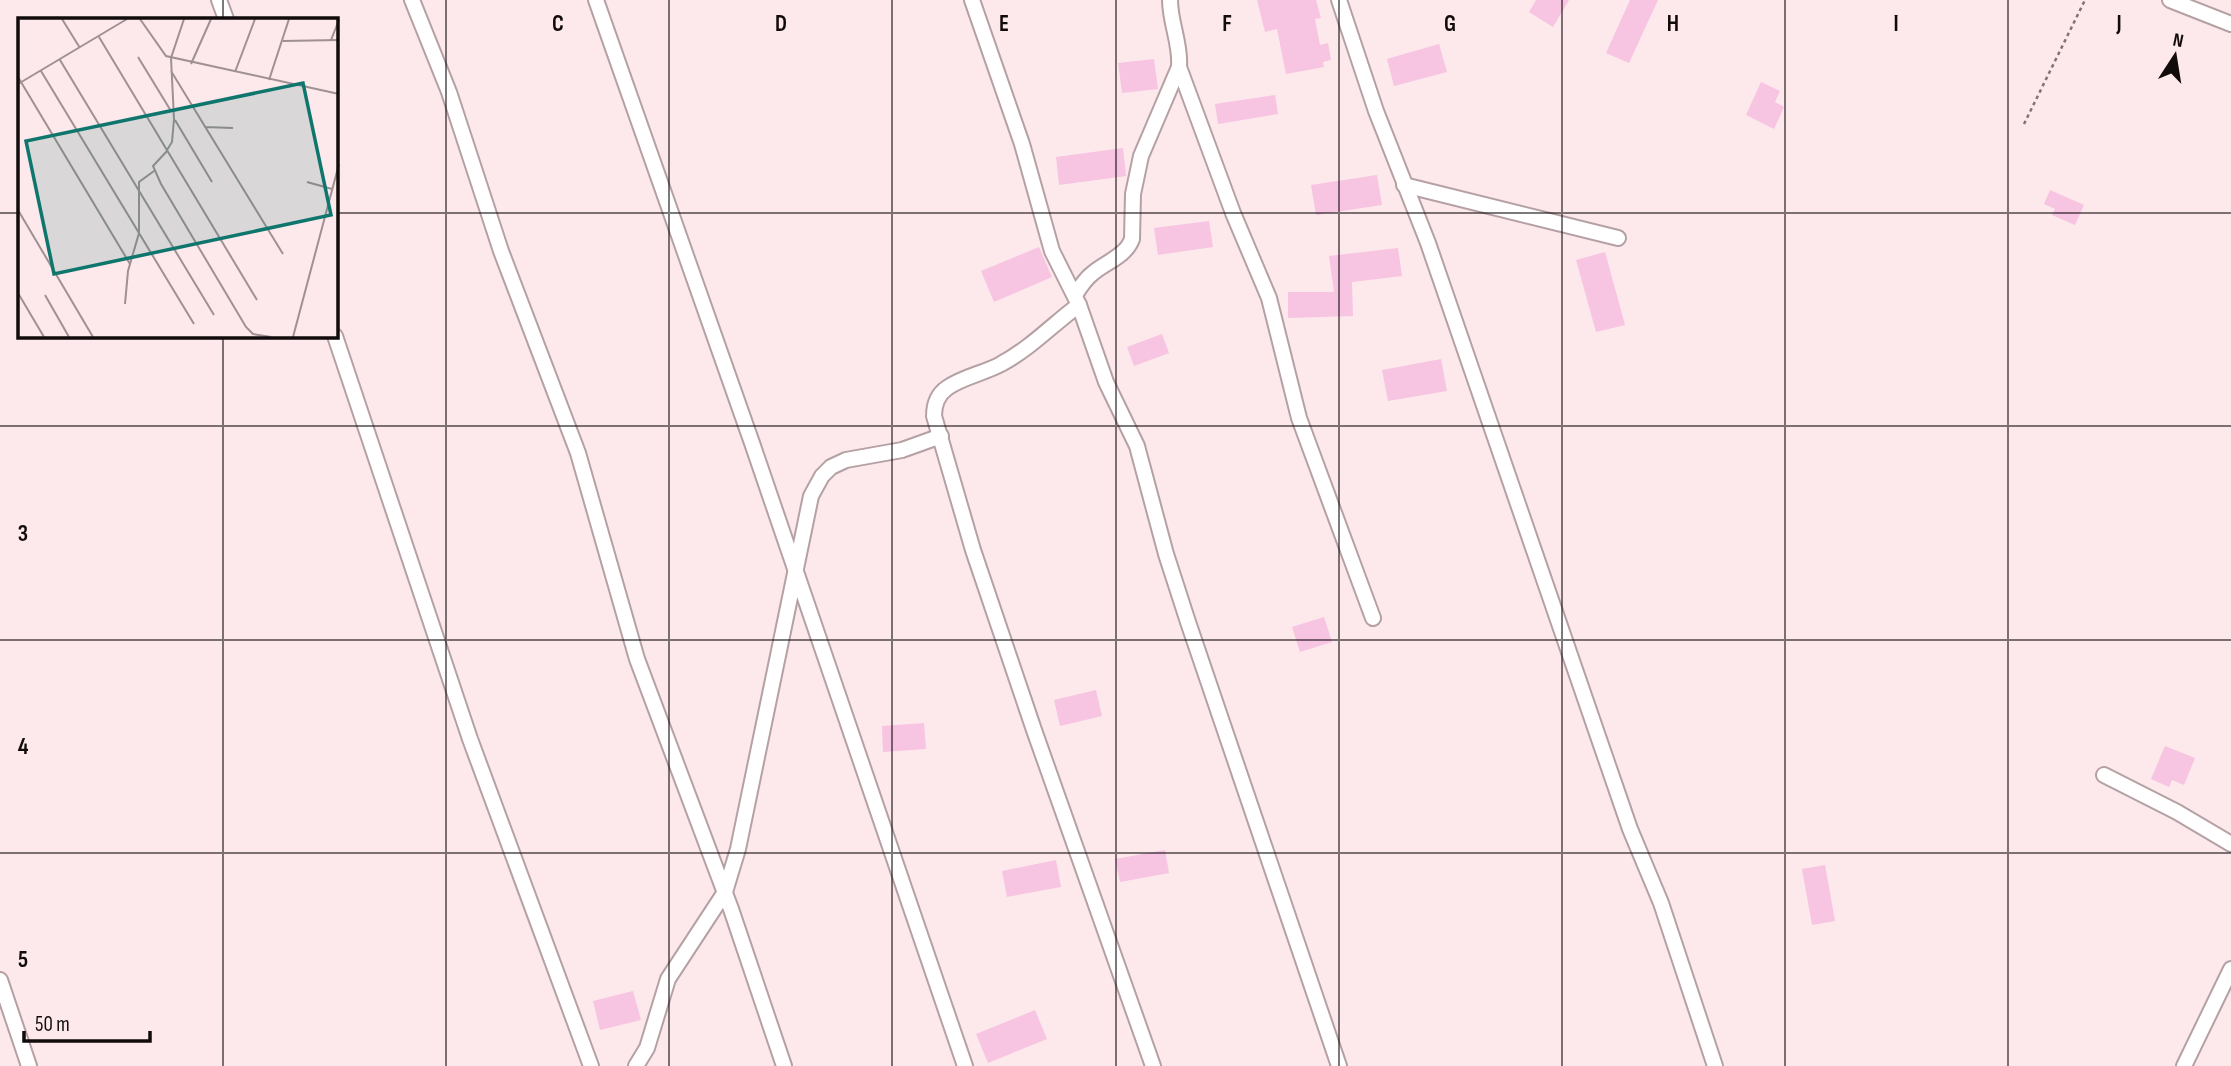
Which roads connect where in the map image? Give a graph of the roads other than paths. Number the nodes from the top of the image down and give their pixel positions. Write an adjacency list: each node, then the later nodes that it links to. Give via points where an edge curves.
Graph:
1 (219, 0): 8 (street)
2 (412, 0): 20 (street, via 578,453 638,659)
3 (596, 0): 16 (street)
4 (972, 0): 13 (street, via 1022,144 1052,251)
5 (1339, 0): 11 (street)
6 (2170, 0): 9 (street)
7 (1168, 1): 10 (street)
8 (226, 18)
9 (2231, 24)
10 (1179, 67): 13 (street, via 1141,156 1130,245 1092,273); 17 (street, via 1269,298 1299,418)
11 (1404, 185): 12 (street); 30 (street)
12 (1618, 239)
13 (1077, 300): 15 (street, via 1028,348 947,387 934,407); 29 (street, via 1106,382 1137,446 1188,622)
14 (336, 338): 24 (street, via 470,739)
15 (941, 436): 16 (street, via 831,467 811,496); 28 (street, via 973,550)
16 (795, 567): 20 (street, via 738,849); 27 (street)
17 (1373, 618)
18 (2104, 775): 19 (street)
19 (2231, 844)
20 (725, 892): 25 (street, via 668,979 647,1048); 26 (street)
21 (2231, 969): 31 (street)
22 (0, 980): 23 (street)
23 (29, 1066)
24 (591, 1066)
25 (636, 1066)
26 (784, 1066)
27 (965, 1066)
28 (1153, 1066)
29 (1339, 1066)
30 (1715, 1066)
31 (2184, 1066)

